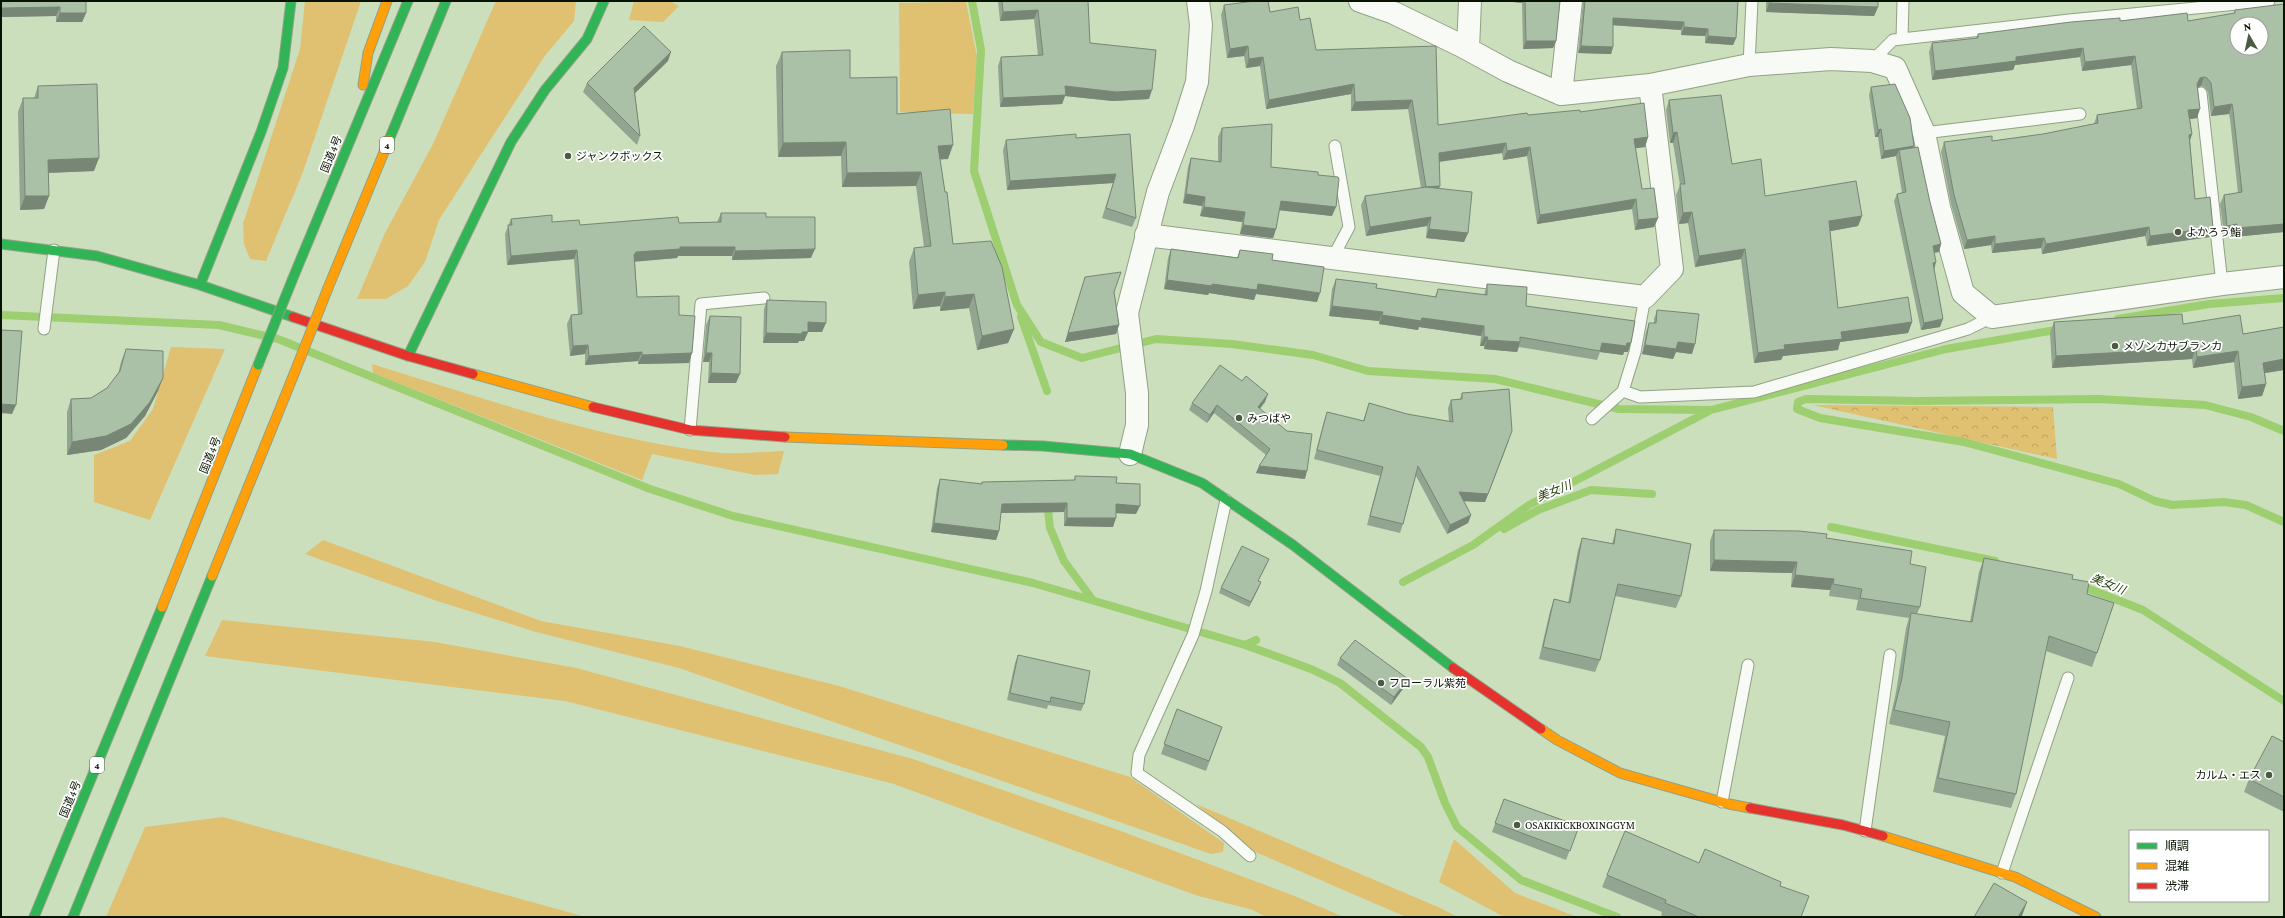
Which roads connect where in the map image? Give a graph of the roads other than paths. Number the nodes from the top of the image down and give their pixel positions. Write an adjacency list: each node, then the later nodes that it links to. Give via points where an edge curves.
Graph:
1 (291, 1): 33 (main road, via 283,68 261,132)
2 (387, 1): 24 (main road, via 368,53)
3 (408, 1): 24 (main road, 国道4号 / 4)
4 (446, 1): 52 (main road, 4, bridge)
5 (604, 1): 15 (main road)
6 (1198, 1): 27 (street, via 1201,24 1197,82 1158,192)
7 (1360, 1): 17 (street, via 1394,12)
8 (1470, 1): 17 (street)
9 (1571, 1): 22 (street)
10 (1752, 1): 19 (lane)
11 (1903, 1): 16 (lane)
12 (2269, 1): 13 (lane)
13 (2162, 6): 16 (lane)
14 (591, 9): 15 (main road)
15 (587, 39): 38 (main road, via 545,90 511,142)
16 (1902, 39): 18 (lane, via 1894,40)
17 (1468, 49): 22 (street, via 1508,72)
18 (1872, 61): 19 (street, via 1831,59); 25 (street, via 1895,68)
19 (1749, 65): 20 (street)
20 (1650, 85): 22 (street); 34 (street, via 1672,270)
21 (2201, 93): 32 (lane)
22 (1561, 94)
23 (2080, 114): 25 (lane)
24 (358, 118): 51 (main road, 国道4号 / 4, bridge, via 160,613)
25 (1924, 133): 36 (street, via 1939,207 1963,293)
26 (1335, 146): 30 (lane, via 1348,226)
27 (1146, 235): 30 (street); 42 (street, via 1127,313 1137,393 1137,425)
28 (1, 244): 29 (main road)
29 (54, 250): 33 (main road, via 98,256); 37 (lane)
30 (1332, 259): 34 (street)
31 (2284, 277): 32 (street)
32 (2222, 284): 36 (street)
33 (200, 285): 38 (main road)
34 (1645, 297): 39 (lane, via 1635,352)
35 (764, 298): 41 (lane, via 700,304)
36 (1992, 317): 39 (lane, via 1968,329 1754,392 1640,397)
37 (44, 328)
38 (408, 356): 41 (main road, via 585,405)
39 (1623, 391): 40 (lane)
40 (1592, 420)
41 (690, 430): 42 (main road, via 802,438 1043,446)
42 (1130, 454): 43 (main road, via 1202,483)
43 (1226, 500): 47 (main road, via 1293,545 1484,691 1557,740 1620,773); 49 (lane, via 1206,591 1193,635 1139,755 1137,773 1222,831)
44 (1890, 655): 48 (lane)
45 (1748, 665): 47 (lane)
46 (2068, 678): 50 (lane)
47 (1722, 802): 48 (main road)
48 (1865, 831): 50 (main road)
49 (1250, 856)
50 (2002, 873): 53 (main road)
51 (34, 917)
52 (73, 917)
53 (2096, 917)

